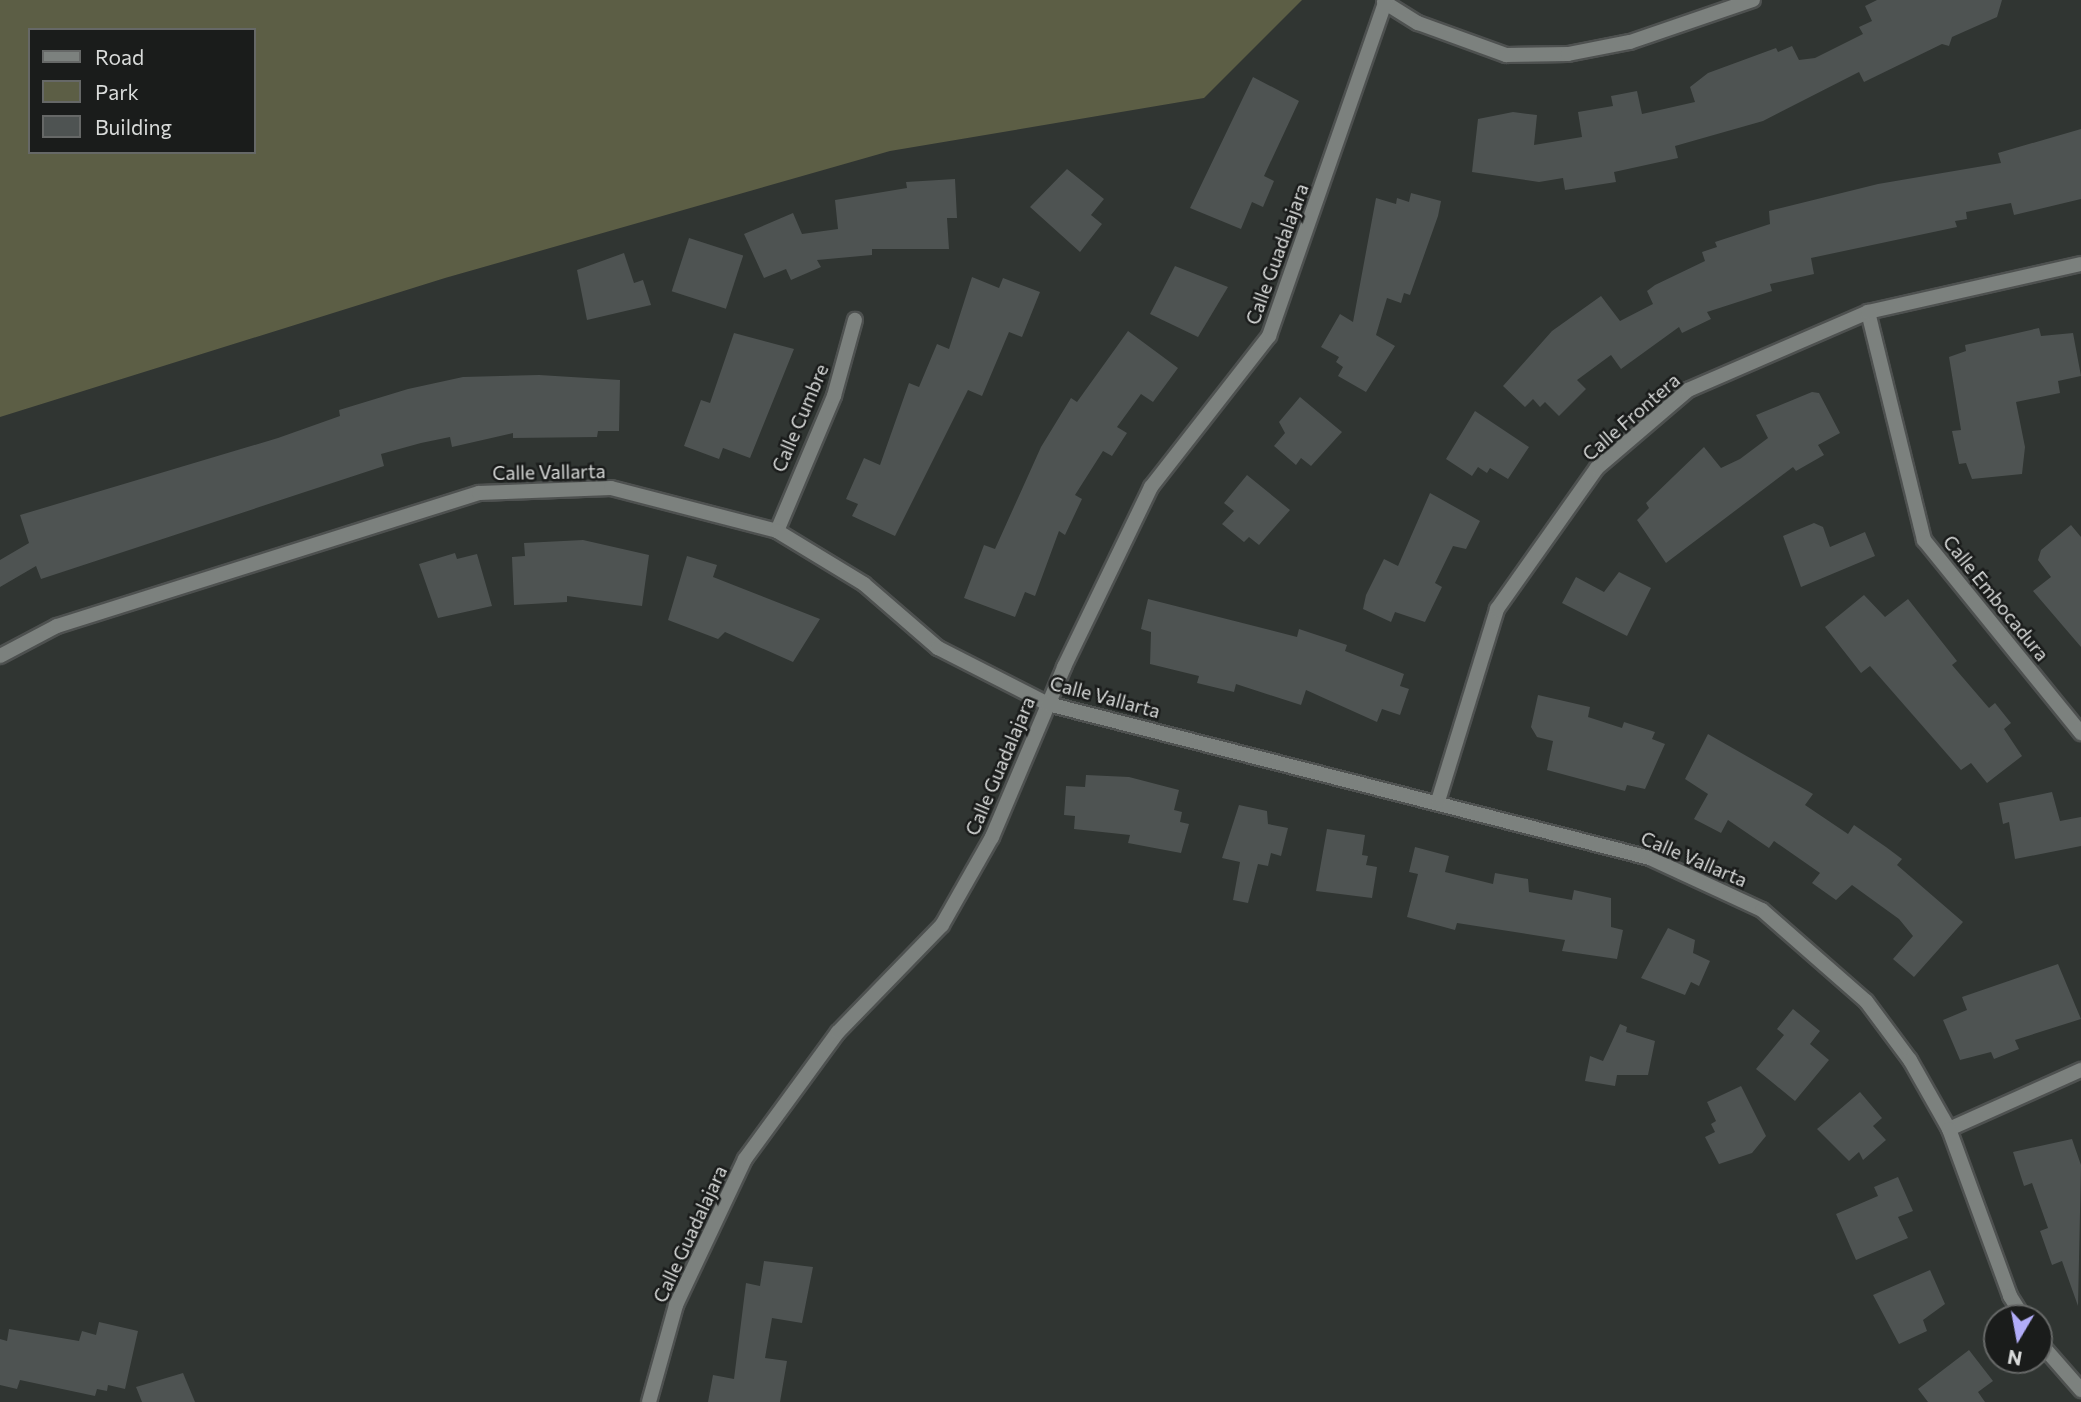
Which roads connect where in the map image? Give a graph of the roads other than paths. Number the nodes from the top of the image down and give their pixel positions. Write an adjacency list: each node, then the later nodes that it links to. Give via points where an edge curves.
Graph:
1 (1753, 0): 2 (street, via 1630,42 1568,54 1506,55 1418,23)
2 (1385, 1): 8 (street, Calle Guadalajara, via 1269,336 1151,487)
3 (2081, 264): 4 (street, Calle Frontera)
4 (1868, 312): 9 (street, Calle Embocadura, via 1924,540); 10 (street, Calle Frontera, via 1688,390 1597,468 1497,609)
5 (855, 320): 6 (street, Calle Cumbre, via 834,396)
6 (777, 531): 7 (street, Calle Vallarta, via 611,488 479,493 57,626); 8 (street, Calle Vallarta, via 864,584 938,648)
7 (0, 656)
8 (1048, 704): 10 (street, Calle Vallarta); 16 (street, Calle Guadalajara, via 992,837 942,925 838,1032 745,1159 676,1305)
9 (2081, 733)
10 (1438, 801): 12 (street, Calle Vallarta, via 1650,858 1762,910 1866,1001 1910,1060)
11 (2081, 1070): 12 (street)
12 (1950, 1129): 13 (street, Calle Vallarta)
13 (2015, 1304)
14 (2053, 1358): 15 (street)
15 (2081, 1390)
16 (649, 1402)

